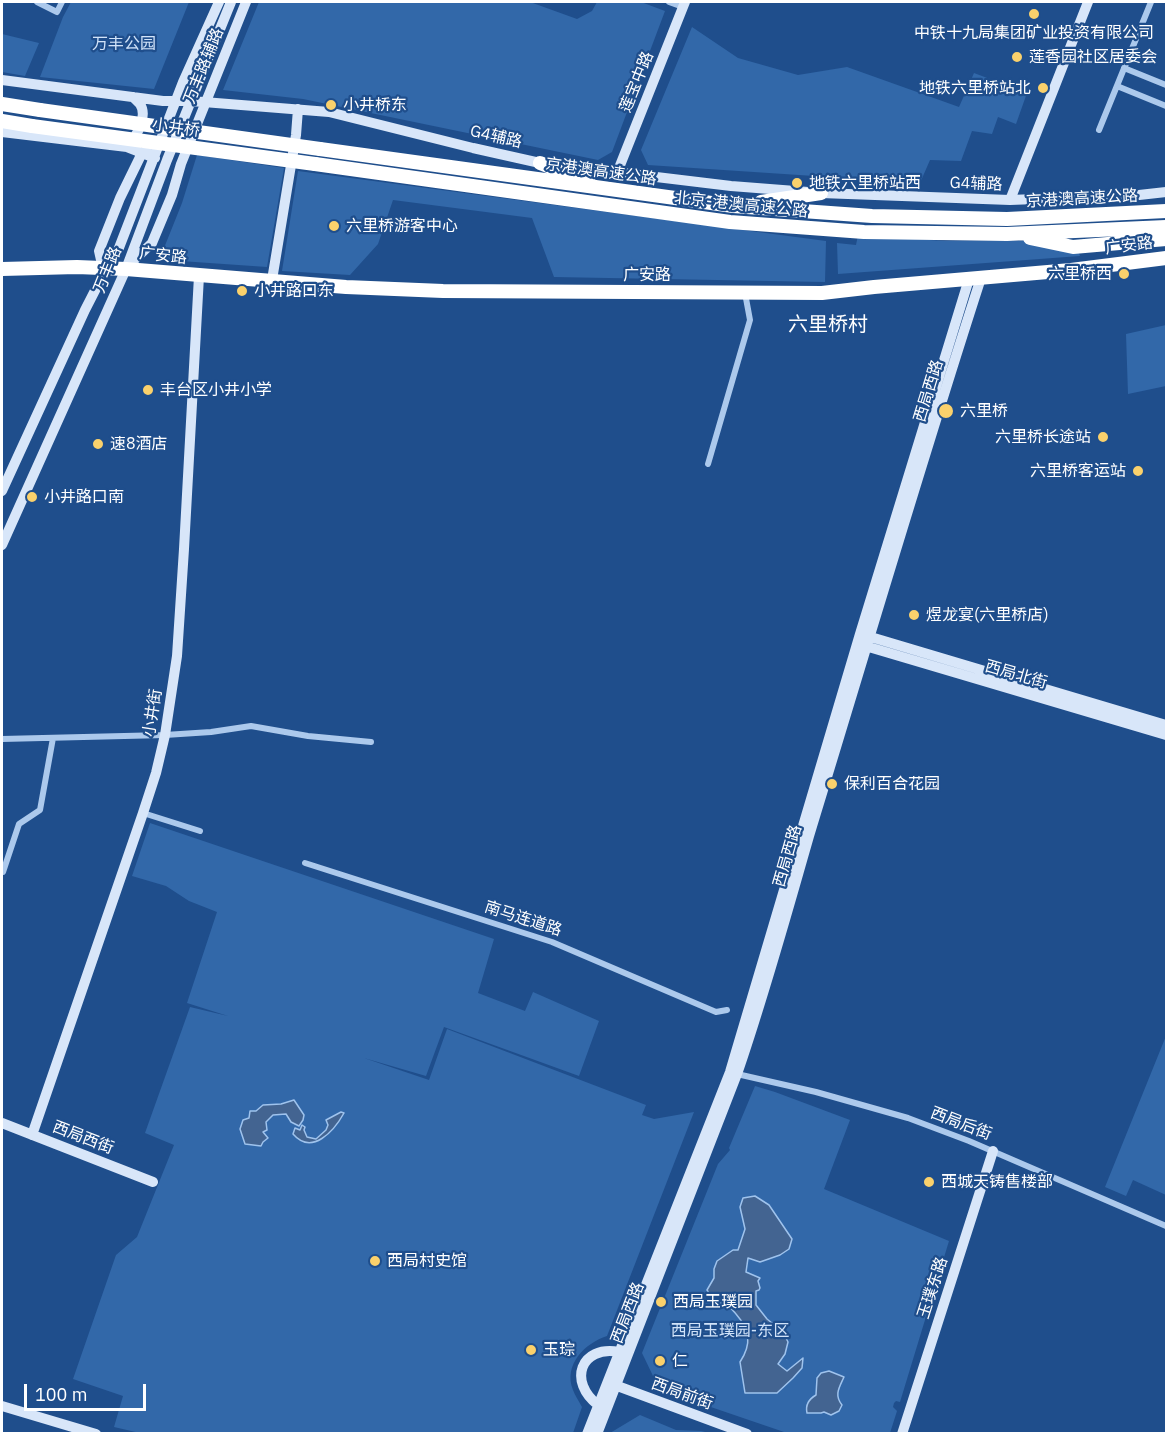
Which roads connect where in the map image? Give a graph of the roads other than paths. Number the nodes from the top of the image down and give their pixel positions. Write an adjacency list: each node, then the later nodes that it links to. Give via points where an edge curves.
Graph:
1 (37, 2): 2 (street, via 57,12)
2 (62, 2)
3 (219, 2): 15 (street, 万丰路)
4 (231, 2): 16 (street, 万丰路)
5 (246, 2): 17 (street, 万丰路辅路)
6 (669, 2): 9 (street)
7 (1088, 2): 35 (street)
8 (1151, 2): 10 (street)
9 (684, 4): 31 (street, 莲宝中路)
10 (1124, 68): 12 (street); 13 (street)
11 (2, 80): 14 (street, G4辅路)
12 (1167, 85)
13 (1117, 86): 19 (street); 22 (street)
14 (133, 97): 15 (street, G4辅路); 25 (street, via 142,106 143,117)
15 (176, 101): 16 (street, G4辅路); 24 (street, 万丰路)
16 (191, 101): 17 (street, G4辅路); 42 (street, 万丰路)
17 (205, 102): 20 (street, G4辅路); 42 (street, 万丰路辅路, via 152,243)
18 (2, 104): 26 (highway, 小井桥, bridge)
19 (1167, 106)
20 (298, 109): 29 (street, G4辅路, via 329,112); 47 (street)
21 (2, 121): 30 (highway, 小井桥, bridge)
22 (1099, 130)
23 (2, 132): 25 (street)
24 (159, 146): 27 (street); 28 (street, 万丰路)
25 (128, 147): 27 (street)
26 (320, 149): 32 (highway, 京港澳高速公路)
27 (142, 153): 28 (street); 44 (street, via 99,251)
28 (155, 158): 44 (street, 万丰路, via 117,253)
29 (540, 163): 31 (street, G4辅路); 32 (highway)
30 (315, 164): 39 (highway, 北京-港澳高速公路, via 730,222 864,232)
31 (617, 173): 34 (street, G4辅路)
32 (610, 190): 36 (highway, 京港澳高速公路)
33 (1167, 192): 35 (street, G4辅路)
34 (821, 194): 35 (street, G4辅路); 36 (highway)
35 (1010, 200)
36 (733, 206): 37 (highway, 京港澳高速公路, via 872,216 1007,219)
37 (1167, 211)
38 (1167, 227): 39 (highway, 北京-港澳高速公路)
39 (1007, 234): 40 (highway, via 1073,247)
40 (1167, 239)
41 (1167, 258): 46 (highway, 广安路)
42 (126, 268): 44 (highway, 广安路); 45 (highway, 广安路); 50 (street, 万丰路)
43 (2, 269): 44 (highway)
44 (106, 269): 49 (street, 万丰路)
45 (199, 276): 47 (highway, 广安路); 56 (street, 小井街, via 178,645)
46 (975, 279): 48 (highway, 广安路, via 822,293); 54 (street, 西局西路)
47 (272, 280): 48 (highway, 广安路, via 443,291)
48 (745, 292): 51 (street, via 750,320)
49 (85, 310): 50 (street, via 100,315); 52 (street, 万丰路)
50 (103, 322): 53 (street, 万丰路)
51 (708, 464)
52 (2, 491)
53 (2, 545)
54 (864, 640): 55 (street, 西局北街); 57 (street, 西局北街); 66 (street, 西局西路); 72 (street, 西局西路, via 730,1072)
55 (1167, 725)
56 (165, 735): 58 (street); 60 (street, via 251,726); 61 (street, 小井街)
57 (1167, 735)
58 (53, 738): 59 (street); 64 (street, via 40,810 19,824)
59 (2, 739)
60 (371, 742)
61 (143, 813): 62 (street); 68 (street, 小井街)
62 (200, 831)
63 (305, 863): 65 (street, 南马连道路, via 552,942 716,1012)
64 (3, 872)
65 (727, 1010)
66 (738, 1074): 69 (street, 西局后街, via 908,1118); 73 (street, 西局西路)
67 (2, 1123): 68 (street, 西局西街)
68 (32, 1135): 70 (street, 西局西街)
69 (993, 1151): 71 (street, 西局后街); 80 (street, 玉璞东路)
70 (153, 1182)
71 (1167, 1226)
72 (619, 1352): 73 (street, 西局西路); 74 (street, via 599,1352 584,1365 582,1385)
73 (612, 1384): 74 (street, 西局西路); 78 (street, 西局西路); 79 (street, 西局前街)
74 (598, 1405): 77 (street, 西局西路)
75 (2, 1406): 76 (street)
76 (96, 1434)
77 (587, 1434)
78 (597, 1434)
79 (747, 1434)
80 (902, 1434)

